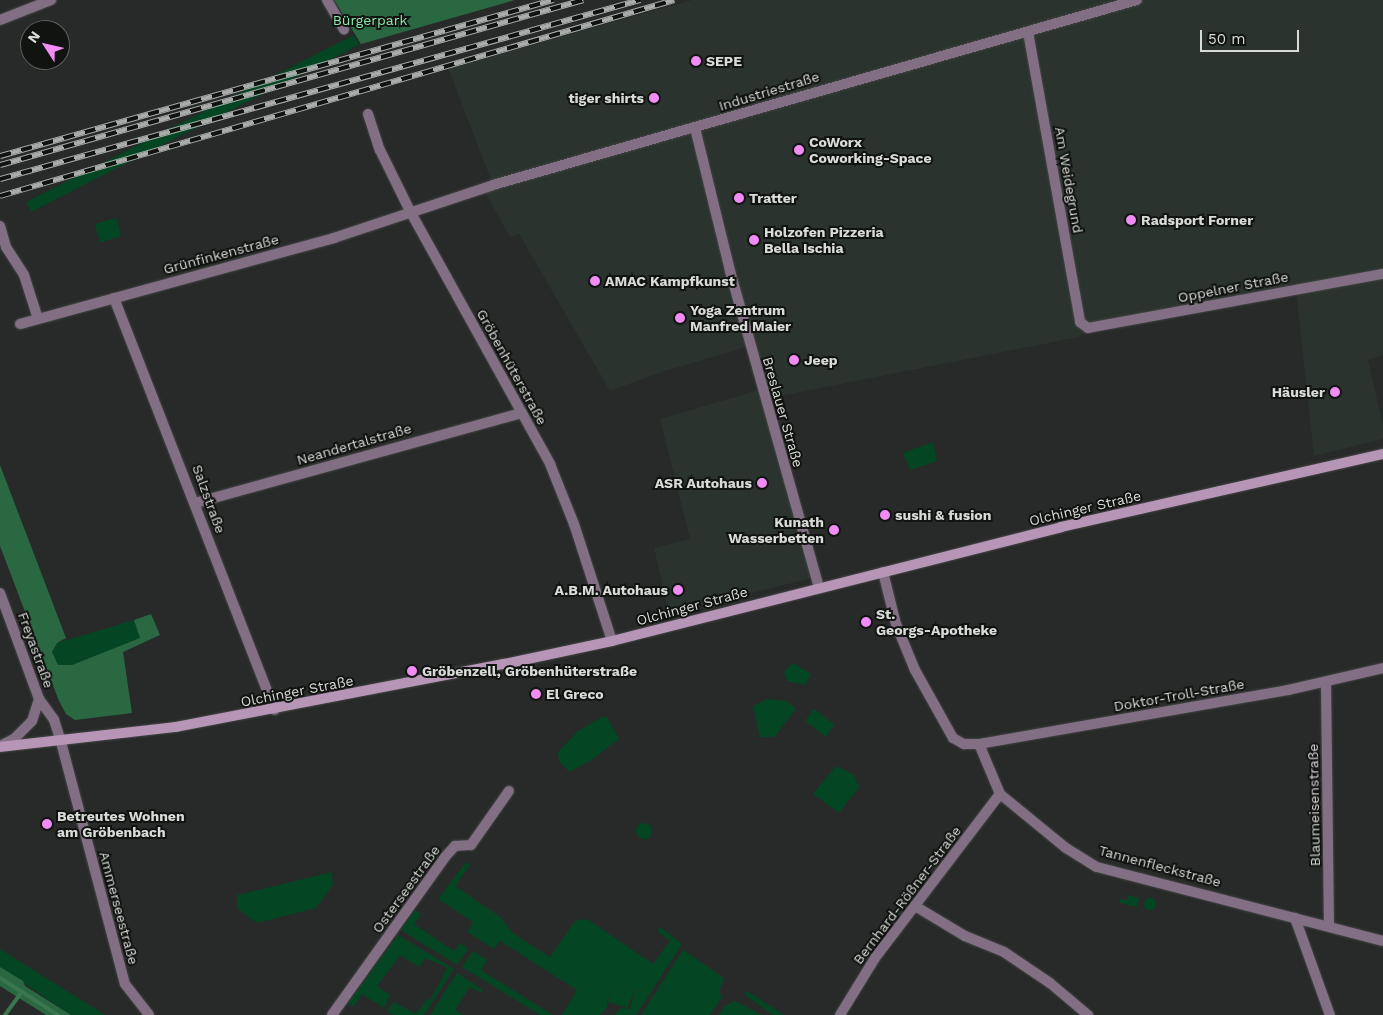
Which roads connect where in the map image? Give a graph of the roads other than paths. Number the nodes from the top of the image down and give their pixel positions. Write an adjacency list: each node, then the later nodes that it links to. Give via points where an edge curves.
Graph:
1 (51, 0): 4 (street)
2 (327, 0): 6 (street)
3 (1137, 0): 7 (street, Industriestraße)
4 (32, 3): 5 (street)
5 (0, 20)
6 (344, 30)
7 (1028, 32): 9 (street, Industriestraße); 16 (street, Am Weidegrund, via 1080,322)
8 (368, 114): 10 (street, Gröbenhüterstraße, via 380,150)
9 (695, 128): 10 (street, Industriestraße); 21 (street, Breslauer Straße, via 730,271)
10 (410, 211): 13 (street, Grünfinkenstraße, via 334,238); 17 (street, Gröbenhüterstraße)
11 (0, 226): 14 (street, via 6,248 24,275)
12 (1383, 274): 16 (street, Oppelner Straße)
13 (114, 298): 14 (street, Grünfinkenstraße); 19 (street, Salzstraße)
14 (38, 319): 15 (street, Grünfinkenstraße)
15 (20, 324)
16 (1088, 328)
17 (521, 413): 19 (street, Neandertalstraße); 23 (street, Gröbenhüterstraße, via 550,464 574,524)
18 (1383, 454): 20 (main road, Olchinger Straße, via 1061,527)
19 (195, 503): 27 (street, Salzstraße)
20 (883, 572): 21 (main road, Olchinger Straße); 29 (street, via 900,633 938,713 953,738 964,744)
21 (819, 587): 23 (main road, Olchinger Straße)
22 (0, 592): 26 (street, Freyastraße)
23 (612, 641): 27 (main road, Olchinger Straße)
24 (1383, 668): 25 (street, Doktor-Troll-Straße)
25 (1326, 682): 29 (street, Doktor-Troll-Straße); 35 (street, Blaumeisenstraße)
26 (39, 698): 28 (street, Freyastraße, via 54,720); 30 (street, via 32,721 14,739)
27 (275, 710): 28 (main road, Olchinger Straße)
28 (61, 742): 30 (main road, Olchinger Straße); 37 (street, Ammerseestraße, via 125,984)
29 (979, 744): 32 (street, Tannenfleckstraße)
30 (0, 747)
31 (509, 790): 38 (street, Osterseestraße, via 471,845 455,846 445,858)
32 (1000, 794): 33 (street, Bernhard-Rößner-Straße); 34 (street, Tannenfleckstraße, via 1066,848 1097,867)
33 (915, 906): 39 (street, Bernhard-Rößner-Straße, via 875,958); 40 (street, via 965,936 1004,952 1050,983)
34 (1295, 918): 35 (street, Tannenfleckstraße); 41 (street)
35 (1329, 926): 36 (street, Tannenfleckstraße)
36 (1383, 941)
37 (150, 1015)
38 (332, 1015)
39 (840, 1015)
40 (1088, 1015)
41 (1330, 1015)

